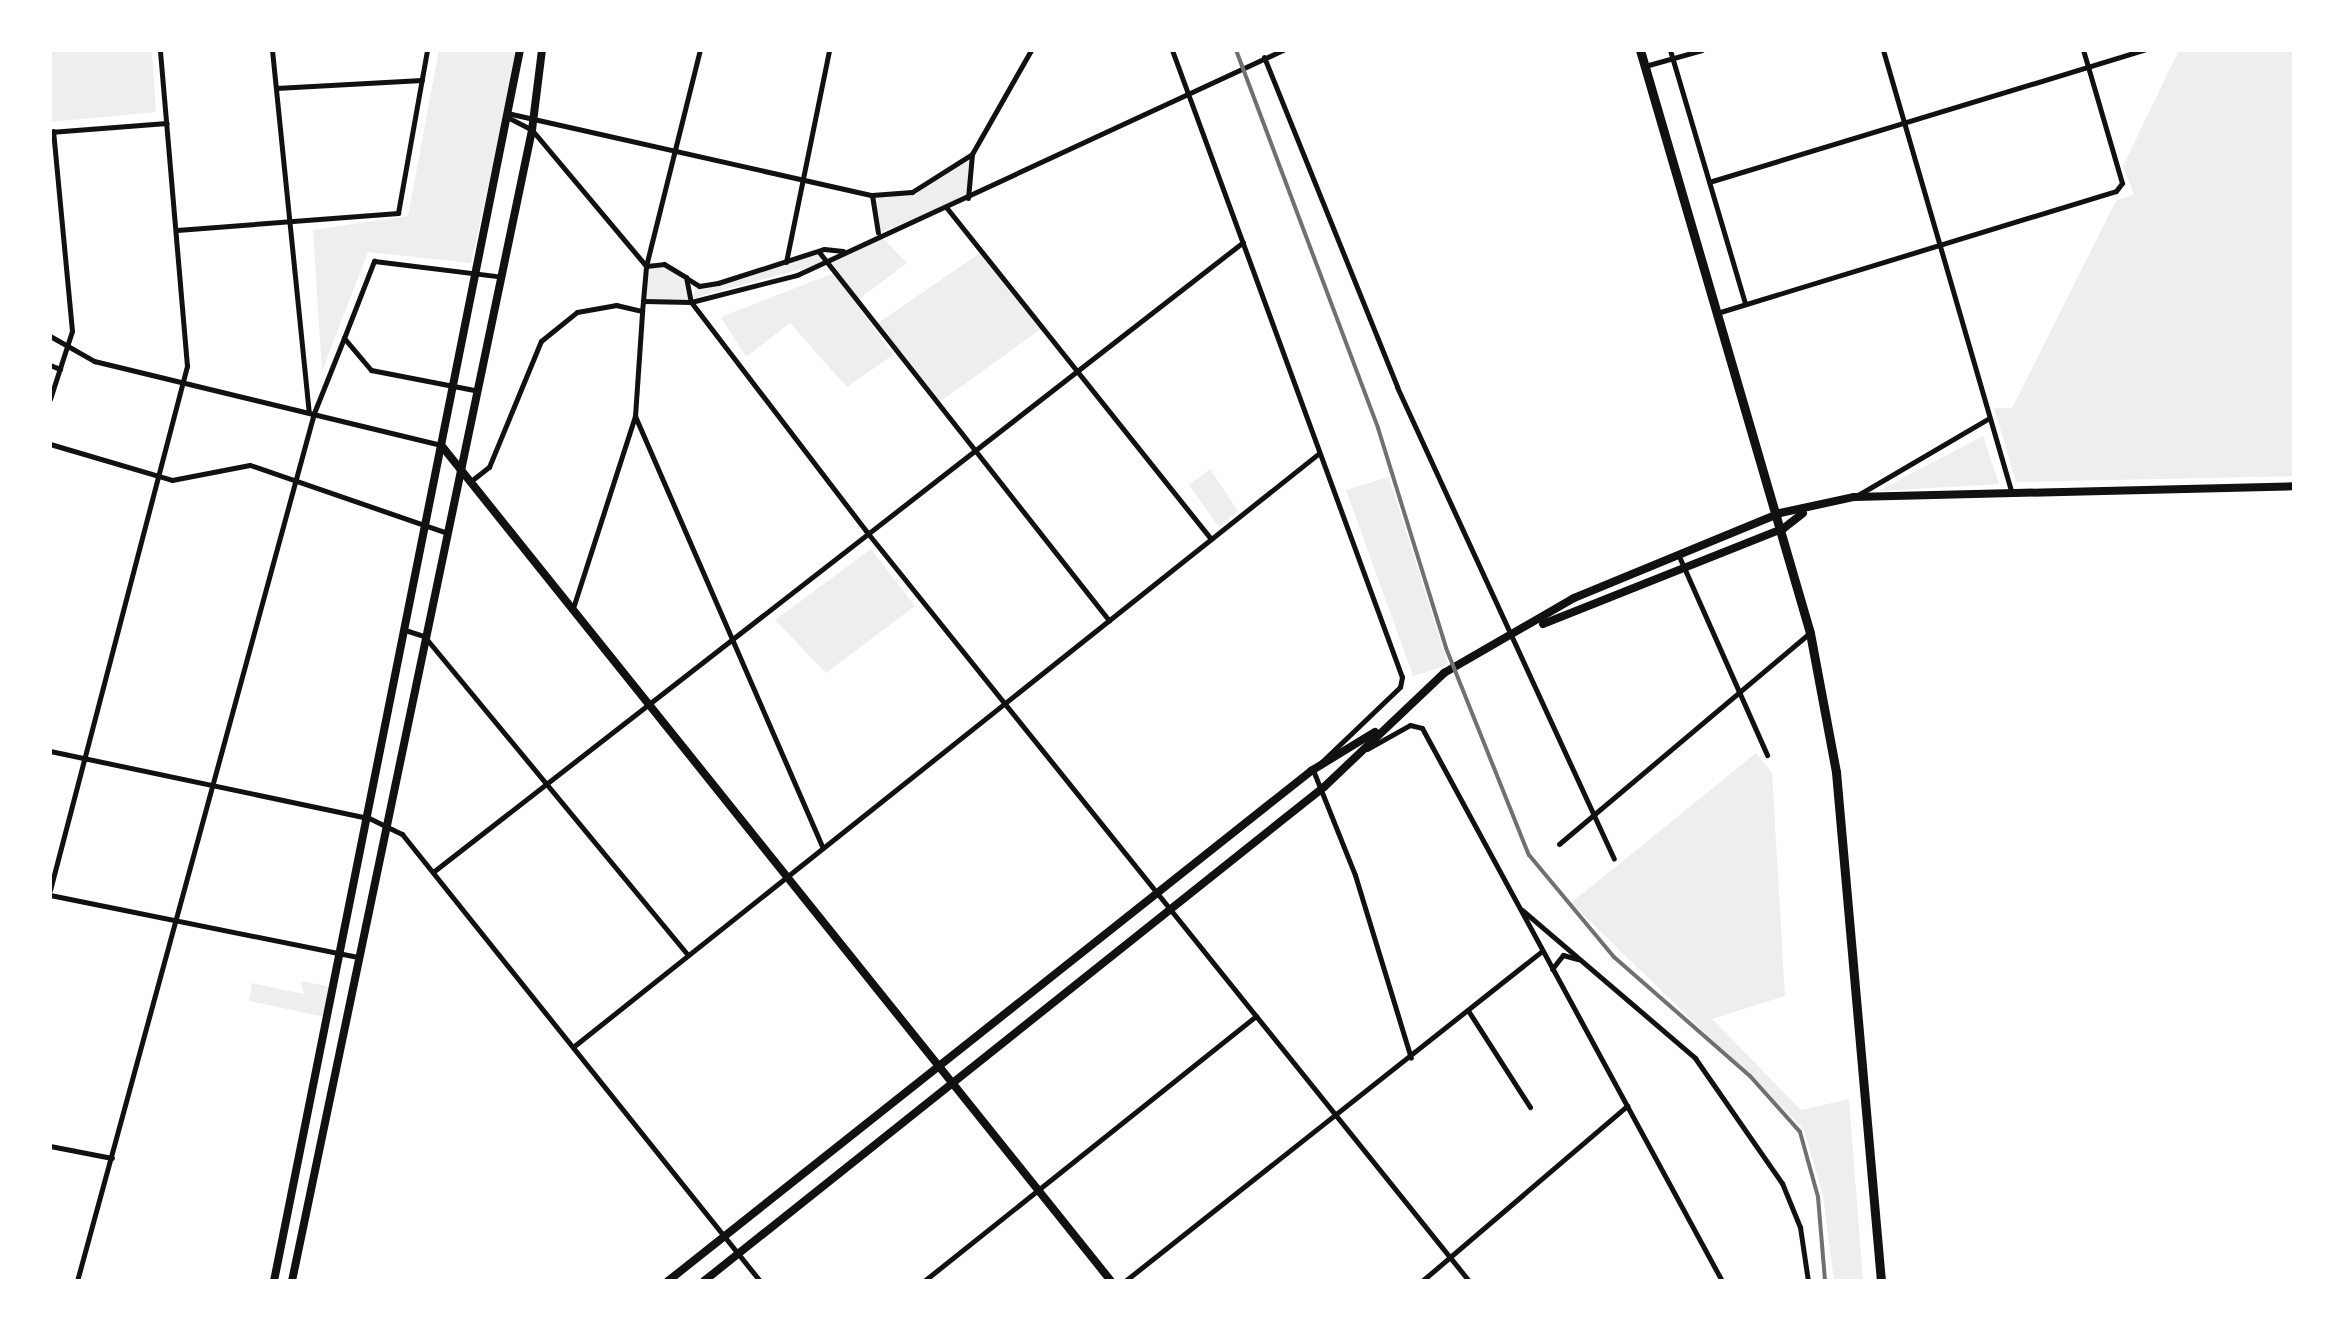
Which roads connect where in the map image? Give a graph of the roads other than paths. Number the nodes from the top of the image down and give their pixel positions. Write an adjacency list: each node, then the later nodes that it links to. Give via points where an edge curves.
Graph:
1 (160, 50): 27 (street)
2 (272, 50): 22 (street)
3 (427, 50): 21 (street)
4 (520, 50): 24 (street)
5 (542, 50): 25 (street)
6 (700, 50): 30 (street)
7 (829, 50): 32 (street)
8 (1030, 50): 31 (street)
9 (1172, 50): 23 (street)
10 (1640, 50): 19 (main road)
11 (1670, 50): 18 (street)
12 (1702, 50): 18 (street)
13 (1882, 50): 26 (street)
14 (2083, 50): 20 (street)
15 (2144, 50): 20 (street)
16 (1278, 51): 17 (street)
17 (1264, 57): 23 (street); 96 (street, via 1397,387)
18 (1672, 59): 19 (street); 33 (street)
19 (1645, 66): 53 (main road)
20 (2088, 66): 26 (street); 41 (street, via 2122,182 2112,193)
21 (422, 80): 22 (street); 37 (street, via 398,212)
22 (276, 88): 37 (street)
23 (1186, 90): 35 (street); 40 (street)
24 (507, 115): 25 (street); 28 (street); 47 (street)
25 (529, 118): 28 (street); 30 (street)
26 (1903, 121): 33 (street); 41 (street)
27 (167, 122): 29 (street); 38 (street)
28 (532, 130): 46 (street); 48 (street)
29 (52, 132): 56 (street, via 72,331)
30 (676, 153): 32 (street); 46 (street)
31 (972, 154): 34 (street, via 912,192); 35 (street)
32 (801, 182): 34 (street); 44 (street)
33 (1709, 182): 51 (street)
34 (872, 195): 39 (street)
35 (968, 198): 36 (street)
36 (946, 207): 39 (street); 59 (street)
37 (290, 222): 38 (street); 64 (street)
38 (177, 230): 60 (street, via 188,366)
39 (878, 234): 42 (street)
40 (1244, 241): 59 (street); 70 (street)
41 (1939, 245): 51 (street); 66 (street)
42 (843, 250): 43 (street); 45 (street)
43 (819, 252): 44 (street); 45 (street)
44 (786, 262): 49 (street, via 699,286)
45 (832, 262): 50 (street); 69 (street)
46 (646, 266): 49 (street, via 664,264); 52 (street)
47 (475, 271): 48 (street); 55 (street, via 374,261); 61 (street)
48 (497, 276): 62 (street)
49 (686, 278): 50 (street)
50 (691, 302): 52 (street, via 643,302); 85 (street)
51 (1745, 304): 53 (street)
52 (642, 311): 65 (street); 75 (street, via 598,308 558,323 523,374 488,467)
53 (1717, 312): 81 (main road)
54 (50, 336): 56 (street)
55 (344, 338): 61 (street, via 371,370); 64 (street)
56 (66, 349): 58 (street); 60 (street)
57 (50, 365): 58 (street)
58 (60, 368): 63 (street)
59 (1082, 371): 69 (street); 86 (street)
60 (180, 382): 64 (street); 72 (street)
61 (452, 386): 62 (street); 68 (street)
62 (474, 390): 71 (street)
63 (50, 398)
64 (312, 412): 68 (street); 74 (street)
65 (636, 416): 89 (street); 95 (street)
66 (1990, 418): 78 (street); 79 (street)
67 (50, 444): 72 (street)
68 (441, 445): 71 (street); 73 (street)
69 (974, 450): 85 (street); 90 (street)
70 (1319, 453): 86 (street); 105 (street, via 1402,677 1400,687)
71 (458, 465): 75 (street); 76 (street)
72 (158, 478): 74 (street, via 250,465); 104 (street)
73 (434, 480): 76 (street); 82 (street)
74 (295, 481): 82 (street); 107 (street)
75 (471, 481): 89 (street)
76 (454, 485): 84 (street)
77 (2294, 486): 78 (street)
78 (2011, 490): 79 (street)
79 (1854, 498): 80 (street)
80 (1803, 512): 81 (street); 83 (street)
81 (1780, 513): 83 (main road); 87 (street)
82 (426, 526): 84 (street); 92 (street)
83 (1784, 528): 88 (street); 93 (main road)
84 (445, 532): 94 (street)
85 (866, 532): 95 (street); 99 (street)
86 (1211, 539): 90 (street)
87 (1678, 554): 88 (street); 91 (street, via 1574,598)
88 (1686, 570): 91 (street); 97 (street)
89 (573, 608): 98 (street)
90 (1108, 621): 99 (street)
91 (1529, 628): 96 (street)
92 (406, 630): 94 (street); 110 (street)
93 (1810, 632): 97 (street); 158 (main road, via 1836,772)
94 (424, 636): 106 (street); 111 (street)
95 (728, 639): 98 (street); 113 (street)
96 (1510, 640): 100 (street, via 1444,673); 109 (street)
97 (1739, 692): 103 (street); 109 (street)
98 (648, 703): 106 (street); 116 (street)
99 (1004, 704): 113 (street); 118 (street)
100 (1387, 724): 102 (street); 105 (street)
101 (50, 751): 104 (street)
102 (1360, 753): 108 (street); 119 (street, via 1410,725 1422,728)
103 (1766, 755)
104 (84, 758): 107 (street); 117 (street)
105 (1313, 770): 108 (street); 118 (street)
106 (546, 783): 115 (street); 124 (street)
107 (212, 786): 110 (street); 121 (street)
108 (1320, 790): 120 (street); 131 (street, via 1355,874)
109 (1593, 816): 112 (street); 114 (street)
110 (369, 818): 111 (street); 123 (street)
111 (385, 826): 115 (street, via 402,834); 125 (street)
112 (1559, 844)
113 (823, 848): 116 (street)
114 (1614, 859)
115 (433, 872): 130 (street)
116 (786, 877): 124 (street); 132 (street)
117 (50, 892): 121 (street)
118 (1157, 893): 120 (street); 132 (street)
119 (1518, 907): 122 (street); 126 (street)
120 (1170, 910): 129 (street); 133 (street)
121 (176, 920): 123 (street); 138 (street)
122 (1542, 951): 127 (street); 128 (street, via 1488,987)
123 (341, 954): 125 (street); 143 (street)
124 (688, 955): 130 (street)
125 (358, 957): 144 (street)
126 (1584, 963): 127 (street, via 1563,955); 157 (street, via 1695,1058 1757,1139 1800,1227)
127 (1552, 968): 134 (street)
128 (1469, 1012): 131 (street); 135 (street)
129 (1256, 1016): 136 (street); 139 (street)
130 (573, 1046): 140 (street)
131 (1411, 1058): 136 (street)
132 (938, 1067): 133 (street); 140 (street)
133 (952, 1084): 139 (street); 141 (street)
134 (1627, 1106): 142 (street); 156 (street)
135 (1530, 1107)
136 (1338, 1118): 142 (street); 153 (street)
137 (50, 1146): 138 (street)
138 (112, 1158): 145 (street)
139 (1037, 1191): 151 (street); 152 (street)
140 (725, 1236): 141 (street); 148 (street)
141 (738, 1254): 149 (street); 150 (street)
142 (1450, 1258): 154 (street); 155 (street)
143 (276, 1266): 144 (street); 146 (street)
144 (294, 1270): 147 (street)
145 (77, 1281)
146 (274, 1281)
147 (292, 1281)
148 (668, 1281)
149 (704, 1281)
150 (760, 1281)
151 (924, 1281)
152 (1111, 1281)
153 (1125, 1281)
154 (1422, 1281)
155 (1469, 1281)
156 (1722, 1281)
157 (1808, 1281)
158 (1881, 1281)

